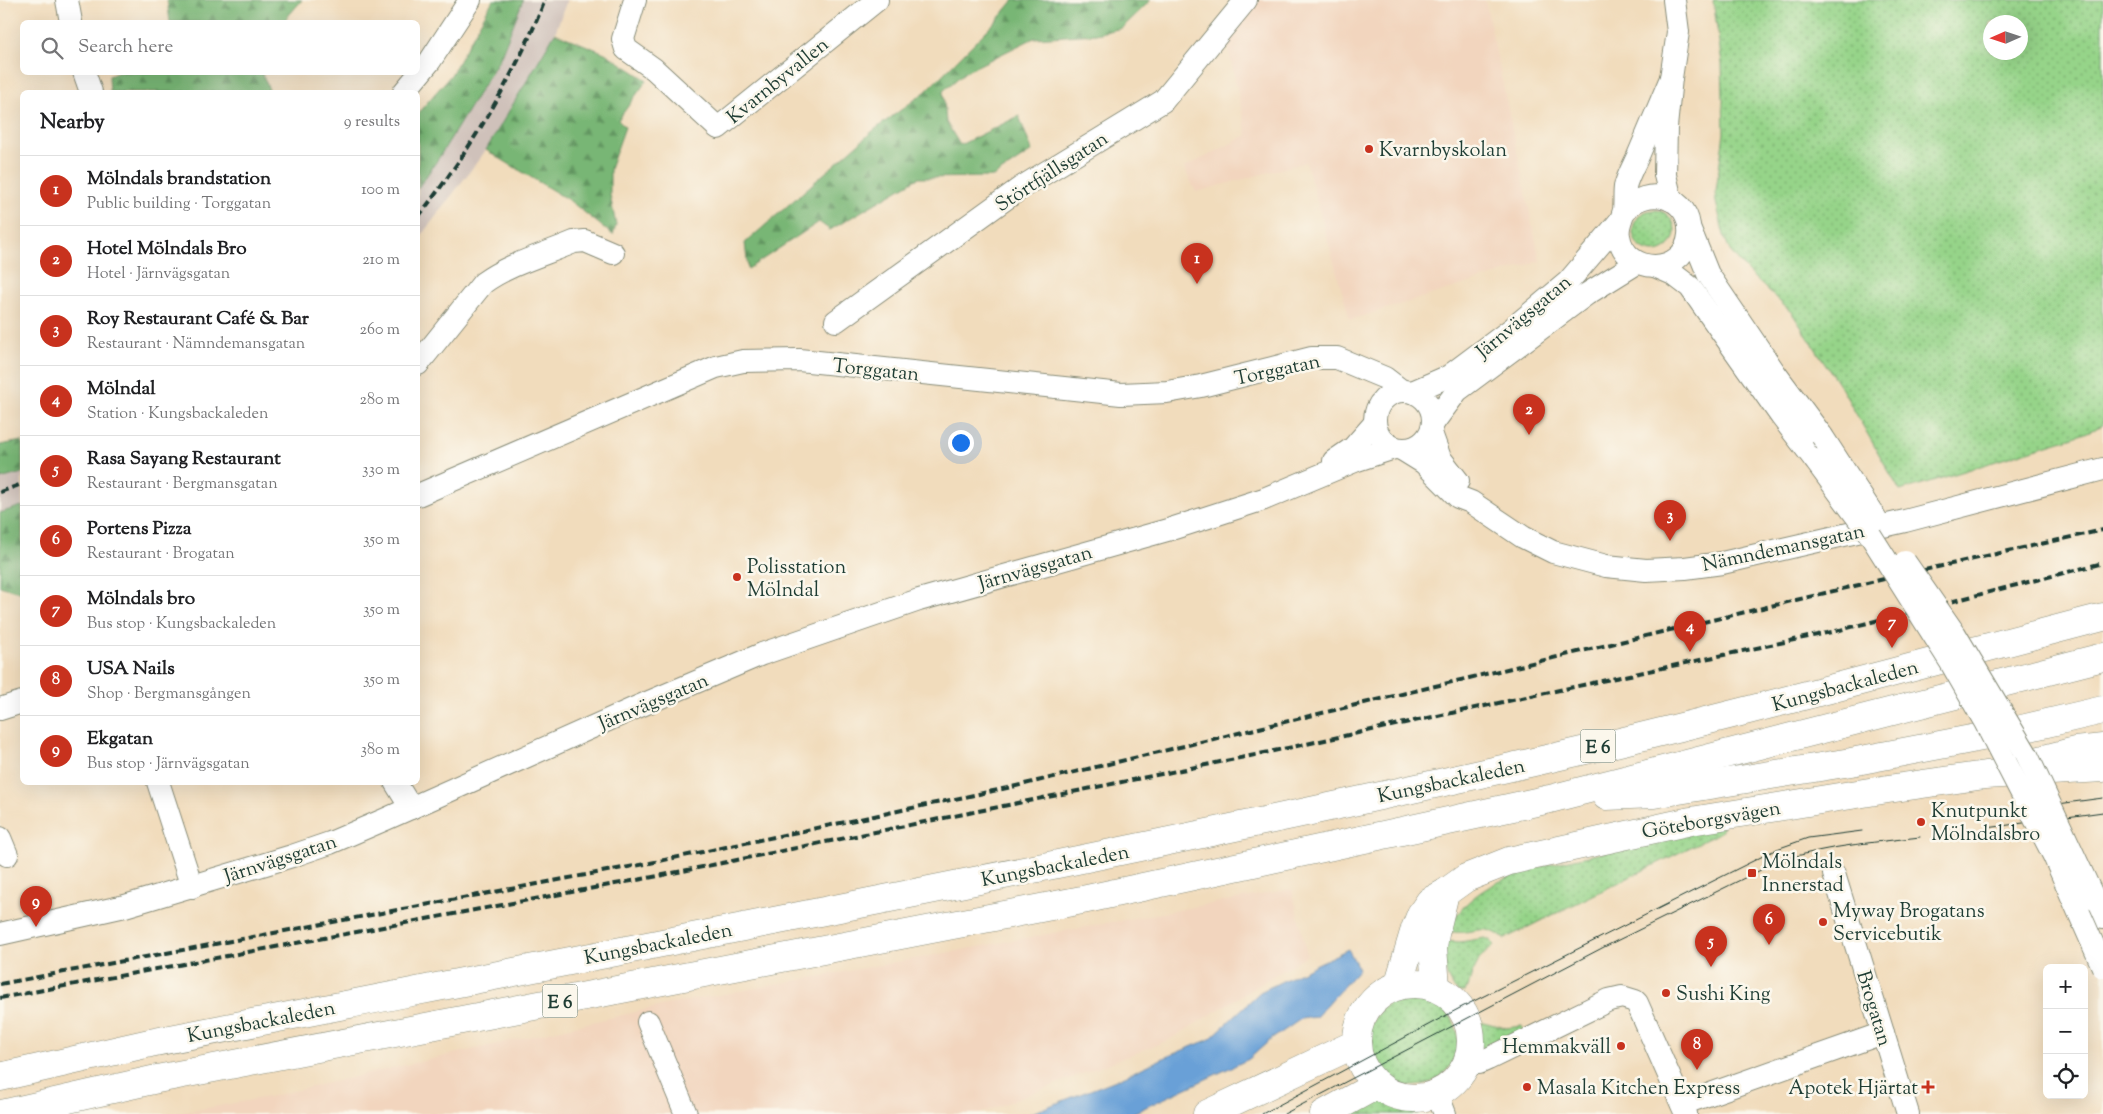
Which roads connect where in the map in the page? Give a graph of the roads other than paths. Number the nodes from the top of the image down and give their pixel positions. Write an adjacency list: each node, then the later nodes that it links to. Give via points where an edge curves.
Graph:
1 (67, 0): 7 (street)
2 (470, 0): 8 (street)
3 (635, 0): 4 (street, Kvarnbyvallen, via 623,39 626,49 654,69 718,128)
4 (877, 0)
5 (1246, 0): 20 (street, Störtfjällsgatan, via 1163,101 1022,187)
6 (1674, 0): 11 (street, via 1678,32)
7 (71, 20)
8 (420, 73)
9 (85, 75): 12 (street)
10 (418, 75): 13 (street)
11 (1670, 78): 14 (street, via 1665,175); 15 (street, via 1625,188)
12 (91, 90)
13 (406, 90)
14 (1671, 200): 15 (street, via 1660,196 1645,197 1631,204); 16 (street, via 1682,209)
15 (1622, 217): 18 (street, via 1618,233 1621,245 1628,255); 23 (street, Järnvägsgatan, via 1568,282 1512,328 1449,376)
16 (1689, 227): 18 (street, via 1688,241 1682,254 1670,263); 19 (street)
17 (613, 253): 21 (street, via 585,242 574,242 490,278 482,283)
18 (1647, 265): 19 (street, via 1684,281); 25 (street, Järnvägsgatan, via 1587,294 1458,391)
19 (1726, 320): 47 (street, bridge, via 1822,436 1955,634 2028,755); 49 (street, bridge, via 1781,416 1871,536 1950,661 2054,856)
20 (836, 321)
21 (420, 361)
22 (1355, 366): 23 (street, Torggatan); 24 (street, via 1372,400); 29 (street, Torggatan, via 1337,358 1312,358 1200,386 1167,392 1121,394 799,360 743,361 716,367)
23 (1407, 391): 24 (street, via 1386,397); 25 (street, via 1421,396 1428,403)
24 (1376, 417): 26 (street, via 1379,436); 28 (street, Järnvägsgatan, via 1353,448)
25 (1432, 427): 26 (street, via 1419,445); 30 (street, Nämndemansgatan, via 1440,458 1467,489)
26 (1399, 449): 28 (street, Järnvägsgatan, via 1356,460); 30 (street, Nämndemansgatan, via 1424,463 1458,497)
27 (2103, 470): 30 (street, Nämndemansgatan, via 1722,563 1664,570 1606,566 1553,552 1523,537)
28 (1311, 478): 43 (street, Järnvägsgatan, via 1255,502 919,600 762,654)
29 (420, 494)
30 (1471, 502)
31 (2103, 617): 56 (main road, Kungsbackaleden / E 6, via 1542,760 1089,859 150,1043)
32 (2103, 656): 42 (main road, Kungsbackaleden / E 6)
33 (20, 703): 34 (street)
34 (0, 709)
35 (2103, 710): 42 (main road, via 1851,762 1654,794)
36 (2103, 748): 38 (main road, Göteborgsvägen, via 2075,751)
37 (2092, 769): 38 (main road, Göteborgsvägen); 41 (main road)
38 (1985, 775): 46 (main road, Göteborgsvägen, via 1690,821 1552,851 1489,868 1466,878)
39 (159, 785): 45 (street)
40 (397, 785): 43 (street)
41 (2103, 788)
42 (1550, 799): 60 (main road, Kungsbackaleden / E 6, via 1087,899 157,1079)
43 (411, 808): 45 (street, Järnvägsgatan, via 322,846)
44 (1834, 874): 53 (street, Brogatan)
45 (192, 887): 48 (street, Järnvägsgatan, via 80,917)
46 (1445, 894): 50 (main road, Göteborgsvägen, via 1430,901 1421,914); 51 (main road, via 1434,934)
47 (2103, 918)
48 (0, 934)
49 (2103, 968)
50 (1398, 986): 51 (main road, via 1417,984); 54 (main road, via 1381,994 1368,1007 1359,1024)
51 (1436, 988): 55 (main road, via 1457,1004 1466,1019 1471,1040)
52 (648, 1022): 61 (street)
53 (1883, 1034): 59 (street); 64 (street, Brogatan)
54 (1356, 1043): 57 (main road, via 1366,1073); 62 (main road)
55 (1467, 1059): 58 (main road); 59 (street, via 1479,1062 1488,1059 1609,1000 1622,997 1635,1001)
56 (0, 1077)
57 (1377, 1084): 58 (main road, via 1402,1096); 63 (main road)
58 (1441, 1103)
59 (1684, 1109)
60 (2, 1114)
61 (686, 1114)
62 (1208, 1114)
63 (1324, 1114)
64 (1908, 1114)

